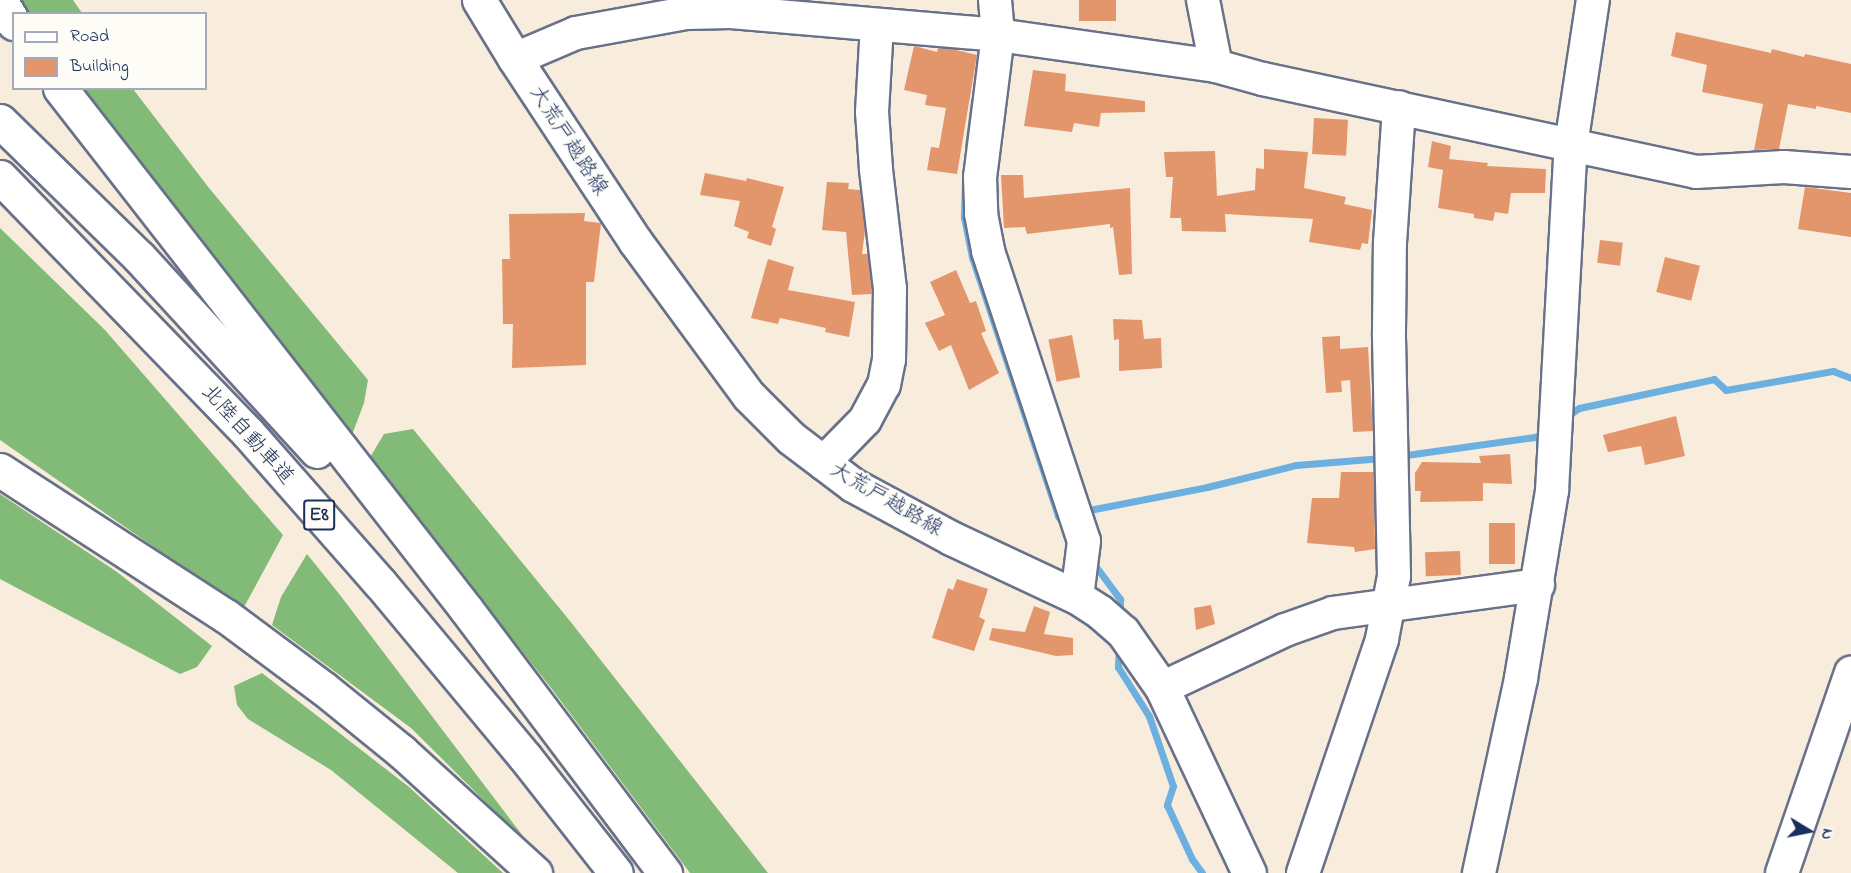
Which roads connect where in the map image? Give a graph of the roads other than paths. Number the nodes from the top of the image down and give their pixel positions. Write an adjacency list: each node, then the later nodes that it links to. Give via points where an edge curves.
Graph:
1 (0, 0): 6 (main road)
2 (479, 0): 9 (main road, 大荒戸越路線)
3 (995, 0): 8 (street)
4 (1203, 0): 10 (street)
5 (1593, 0): 14 (street)
6 (12, 20)
7 (877, 25): 8 (street); 9 (street, via 731,12 686,13 576,33); 17 (street, via 872,112 890,289 889,360 884,385 865,420)
8 (998, 35): 10 (street); 20 (street, via 982,153 981,214 988,251 1084,541)
9 (515, 59): 17 (main road, 大荒戸越路線, via 634,241 725,366 791,438)
10 (1216, 66): 12 (street)
11 (62, 90): 24 (main road, 北陸自動車道 / E8, via 466,609)
12 (1400, 107): 14 (street); 21 (street, via 1390,243 1394,576)
13 (0, 121): 24 (main road, 北陸自動車道 / E8, via 139,257 276,403 460,615)
14 (1571, 145): 15 (street, via 1696,172 1785,167); 19 (street, via 1552,491)
15 (1851, 172)
16 (0, 177): 26 (main road, 北陸自動車道 / E8, via 264,451 380,583)
17 (823, 463): 20 (main road, 大荒戸越路線, via 853,485 951,538)
18 (0, 470): 25 (main road, via 226,616 323,688 402,752)
19 (1538, 585): 21 (street); 30 (street)
20 (1077, 597): 23 (main road, 大荒戸越路線, via 1123,633)
21 (1387, 603): 23 (street, via 1333,613 1285,630); 29 (street, via 1382,639)
22 (1851, 673): 31 (street)
23 (1162, 688): 28 (main road, 大荒戸越路線)
24 (568, 748): 27 (main road, 北陸自動車道 / E8)
25 (535, 873)
26 (616, 873)
27 (665, 873)
28 (1249, 873)
29 (1303, 873)
30 (1479, 873)
31 (1782, 873)

